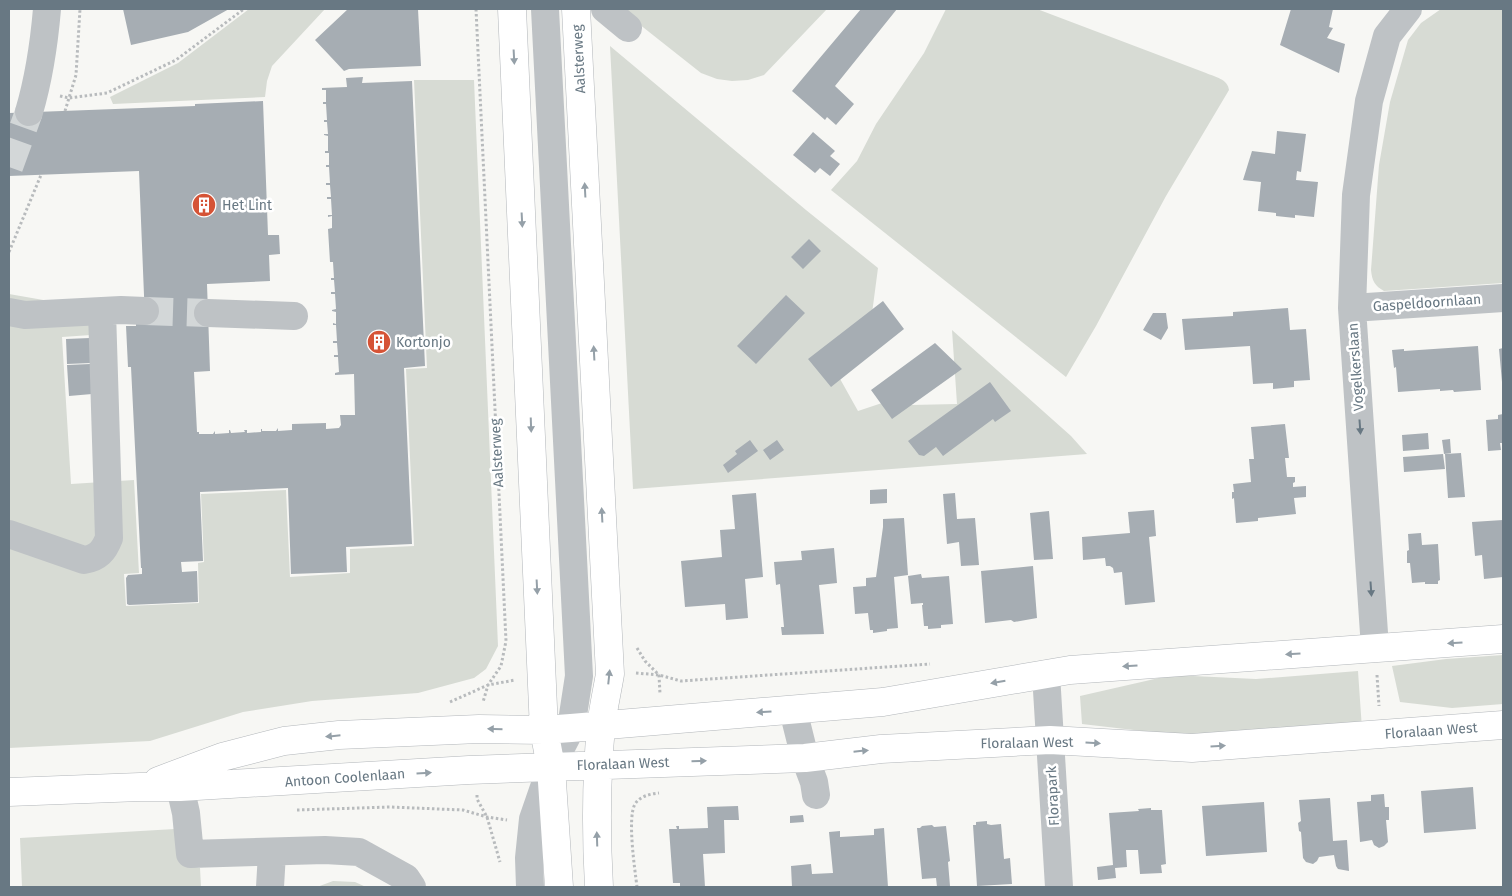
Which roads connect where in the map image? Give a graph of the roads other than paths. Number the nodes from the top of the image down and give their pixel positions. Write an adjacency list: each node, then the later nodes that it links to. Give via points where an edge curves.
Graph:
1 (46, 9): 8 (street, via 44,43)
2 (512, 9): 24 (main road, one-way to 24)
3 (545, 9): 23 (street, via 579,676)
4 (576, 9): 21 (main road, Aalsterweg, one-way to 4, via 610,674)
5 (605, 9): 7 (street)
6 (1408, 9): 10 (street, Vogelkerslaan, via 1386,36 1369,101 1356,195)
7 (628, 28)
8 (26, 99)
9 (1503, 298): 10 (street, Gaspeldoornlaan)
10 (1352, 308): 18 (street, Vogelkerslaan, one-way to 18)
11 (102, 311): 12 (street); 13 (street, via 25,315); 16 (street, via 109,538 106,546 100,554 84,560)
12 (145, 311)
13 (9, 312)
14 (208, 313): 15 (street)
15 (294, 316)
16 (9, 534)
17 (1503, 639): 18 (main road, one-way to 18)
18 (1375, 648): 19 (main road, one-way to 19)
19 (1046, 674): 20 (main road, one-way to 20, via 882,702); 25 (street, Florapark)
20 (793, 710): 21 (main road, one-way to 21); 26 (street)
21 (601, 725): 23 (main road); 27 (main road, Aalsterweg)
22 (1503, 725): 25 (main road, Floralaan West, one-way to 22, via 1192,748)
23 (571, 728): 24 (main road); 28 (street)
24 (544, 730): 28 (main road); 29 (main road, Antoon Coolenlaan, one-way to 29, via 480,729 339,735 284,741 222,757)
25 (1050, 740): 26 (main road, Floralaan West, one-way to 25, via 881,749); 39 (street, Florapark)
26 (804, 758): 27 (main road, Floralaan West, one-way to 26); 32 (street)
27 (598, 765): 28 (main road, Floralaan West); 38 (main road, Aalsterweg, one-way to 27)
28 (551, 767): 30 (main road, Antoon Coolenlaan, one-way to 28); 36 (street, via 533,820); 37 (main road)
29 (140, 787): 30 (main road, Antoon Coolenlaan); 31 (main road, Antoon Coolenlaan)
30 (180, 787): 33 (street, via 190,854)
31 (9, 792)
32 (816, 795)
33 (272, 853): 34 (street); 35 (street, via 359,852 406,878)
34 (270, 887)
35 (412, 887)
36 (530, 887)
37 (559, 887)
38 (599, 887)
39 (1059, 887)

